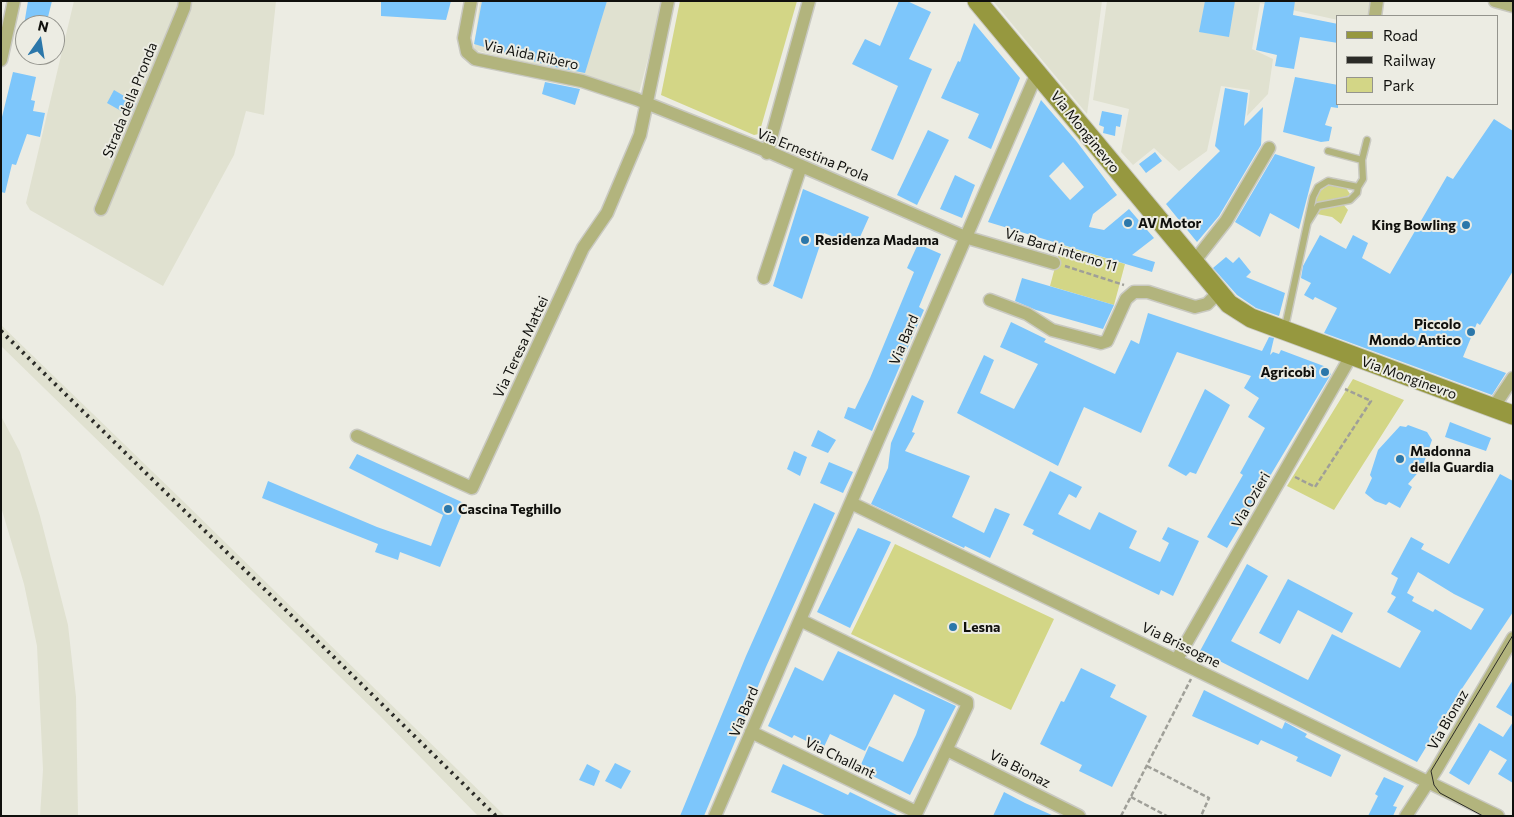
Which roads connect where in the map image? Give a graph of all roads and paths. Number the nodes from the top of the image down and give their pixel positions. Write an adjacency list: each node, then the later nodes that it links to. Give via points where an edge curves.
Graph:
1 (14, 1): 11 (street)
2 (185, 1): 21 (street, Strada della Pronda)
3 (471, 1): 13 (street, Via Aida Ribero, via 464,38 467,52 474,59 582,81)
4 (668, 1): 13 (street, Via Teresa Mattei)
5 (809, 1): 17 (street)
6 (1377, 1): 10 (street)
7 (1495, 1): 9 (street)
8 (977, 2): 12 (street, Via Monginevro)
9 (1513, 6)
10 (1375, 15)
11 (1, 60)
12 (1037, 73): 23 (street, Via Bard); 25 (street, Via Monginevro)
13 (647, 104): 17 (street, Via Ernestina Prola); 37 (street, Via Teresa Mattei, via 640,135 607,213 583,248 472,488)
14 (1367, 140): 18 (lane)
15 (1269, 148): 25 (street, via 1226,221)
16 (1328, 151): 18 (lane)
17 (766, 153): 19 (street, Via Ernestina Prola)
18 (1362, 160): 20 (lane, via 1364,174)
19 (801, 166): 23 (street, Via Ernestina Prola); 27 (street)
20 (1358, 187): 22 (lane, via 1350,200 1318,206); 22 (lane, via 1328,181 1318,187)
21 (101, 209)
22 (1307, 223): 31 (lane)
23 (965, 236): 24 (street, Via Bard interno 11); 39 (street, Via Bard)
24 (1054, 263): 28 (path, Via Bard interno 11)
25 (1193, 263): 29 (street, Via Monginevro)
26 (1086, 273): 28 (path)
27 (764, 278)
28 (1148, 292): 29 (street, via 1195,307 1206,304); 30 (street, via 1134,292 1126,298 1107,341 1101,343 1052,330 1027,314)
29 (1218, 293): 31 (street, Via Monginevro, via 1240,312)
30 (990, 300)
31 (1284, 331): 32 (street, Via Monginevro)
32 (1351, 356): 34 (street, Via Ozieri); 35 (street, Via Monginevro)
33 (1513, 378): 35 (street)
34 (1335, 384): 38 (street, Via Ozieri); 38 (path, via 1371,401 1315,487)
35 (1493, 408): 36 (street, Via Monginevro)
36 (1513, 415)
37 (357, 436)
38 (1285, 471): 42 (street, Via Ozieri)
39 (851, 503): 40 (street, Via Bard); 42 (street, Via Brissogne)
40 (800, 620): 44 (street, Via Bard); 45 (street, Via Challant, via 963,699 967,706)
41 (1513, 638): 47 (street, Via Bionaz)
42 (1177, 660): 43 (street, Via Brissogne)
43 (1196, 669): 46 (path); 47 (street, Via Brissogne)
44 (751, 732): 49 (street, Via Challant); 50 (street, Via Bard)
45 (947, 750): 49 (street, Via Challant); 51 (street, Via Bionaz)
46 (1147, 766): 48 (path); 54 (path, via 1209,798)
47 (1428, 782): 55 (street, Via Bionaz); 56 (street, Via Brissogne)
48 (1131, 797): 52 (path); 53 (path)
49 (916, 814)
50 (715, 816)
51 (1079, 816)
52 (1122, 816)
53 (1168, 816)
54 (1201, 816)
55 (1406, 816)
56 (1498, 816)

